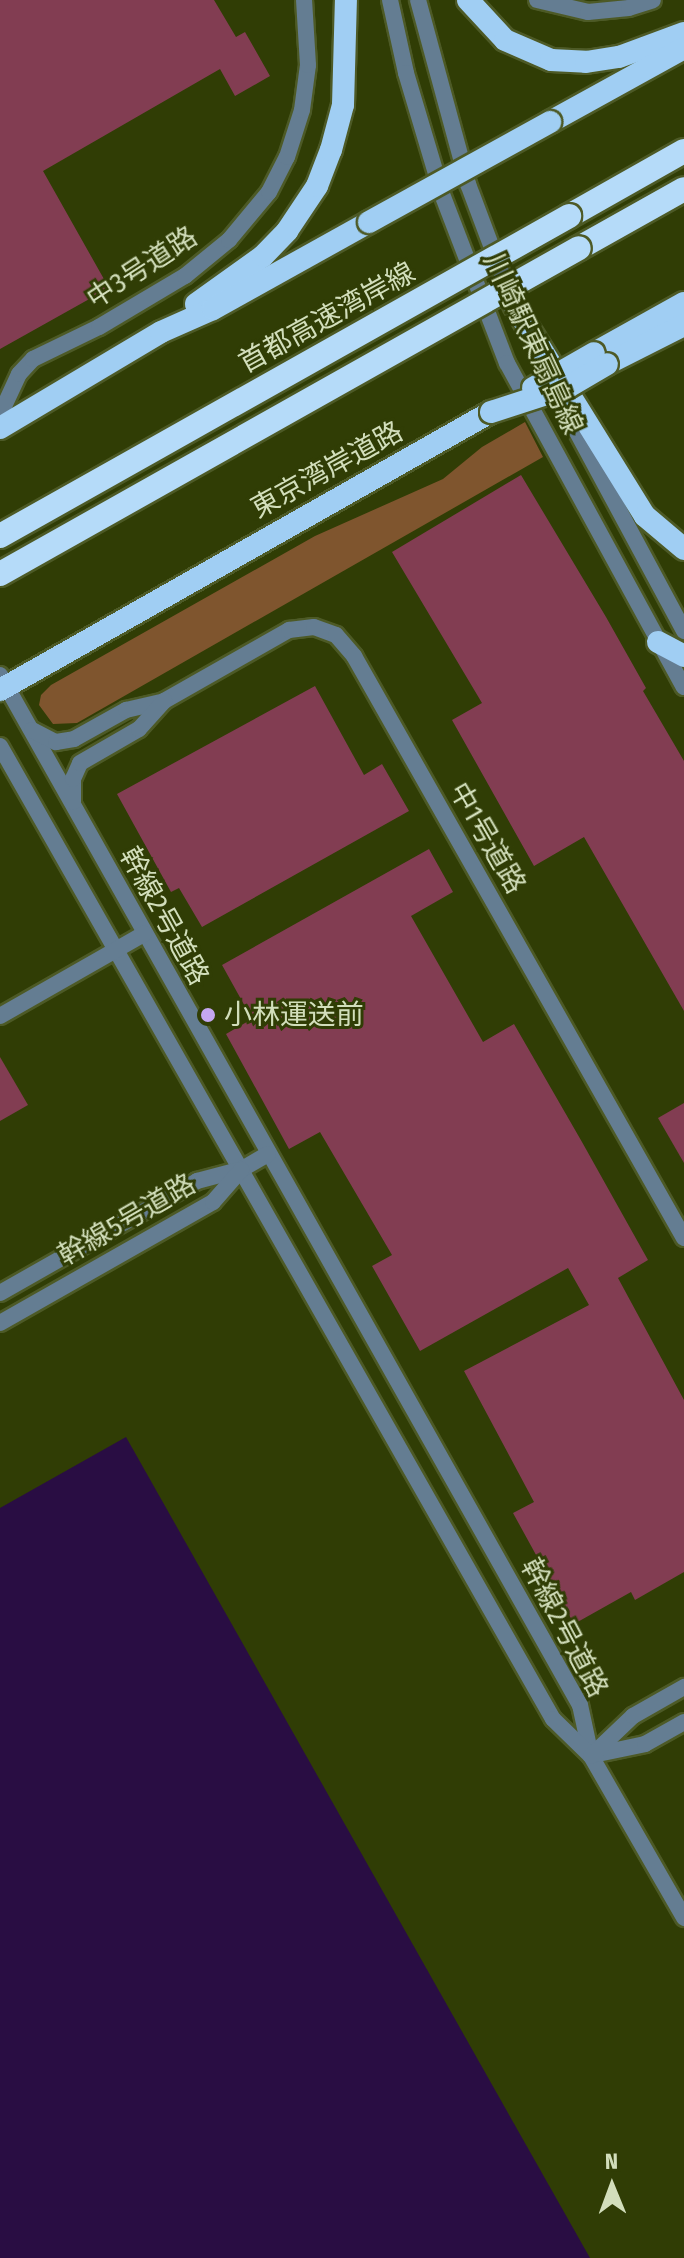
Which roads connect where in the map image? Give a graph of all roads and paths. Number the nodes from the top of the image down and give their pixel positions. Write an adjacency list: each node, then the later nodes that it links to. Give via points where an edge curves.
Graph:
1 (304, 0): 17 (street, 中3号道路, via 308,65 302,110 269,192 229,240 185,276 33,359 19,374)
2 (346, 0): 15 (highway, via 343,105 317,186 263,256)
3 (390, 0): 23 (street, 川崎駅東扇島線, via 442,194 507,363)
4 (418, 0): 13 (street, 川崎駅東扇島線, via 463,168)
5 (468, 0): 8 (highway, via 505,40 551,60 619,57)
6 (537, 0): 7 (street, via 588,12)
7 (653, 0)
8 (684, 33)
9 (684, 48): 15 (highway, bridge, via 213,309)
10 (684, 151): 19 (highway, 首都高速湾岸線, bridge)
11 (684, 189): 21 (highway, bridge)
12 (684, 303): 16 (highway, 東京湾岸道路)
13 (514, 305): 20 (highway, via 645,516); 22 (street, 川崎駅東扇島線, via 576,435)
14 (684, 325): 16 (highway)
15 (161, 332): 18 (highway)
16 (600, 358): 25 (highway, 東京湾岸道路, bridge, via 491,412)
17 (0, 415)
18 (0, 428)
19 (0, 536)
20 (684, 549)
21 (0, 574)
22 (684, 631)
23 (658, 642): 24 (highway); 26 (street, 川崎駅東扇島線)
24 (684, 656)
25 (2, 684): 28 (street, 幹線2号道路)
26 (684, 687)
27 (164, 701): 28 (street, 中1号道路, via 126,710 65,742); 30 (street, 中1号道路, via 139,729 80,763 73,779); 36 (street, 中1号道路, via 289,630 325,629 344,642)
28 (30, 729): 30 (street, 幹線2号道路)
29 (0, 746): 32 (street, 幹線2号道路)
30 (73, 805): 31 (street, 幹線2号道路)
31 (144, 934): 32 (street); 34 (street, 幹線2号道路)
32 (118, 950): 33 (street); 35 (street, 幹線2号道路)
33 (0, 1016)
34 (268, 1154): 35 (street); 41 (street, 幹線2号道路, via 580,1705)
35 (242, 1169): 37 (street, 幹線5号道路, via 197,1181); 38 (street, 幹線5号道路, via 213,1202); 41 (street, 幹線2号道路, via 553,1719)
36 (684, 1238)
37 (0, 1293)
38 (0, 1323)
39 (684, 1687): 41 (street, via 633,1716)
40 (684, 1722): 41 (street, via 645,1744)
41 (591, 1756): 42 (street)
42 (684, 1918)

